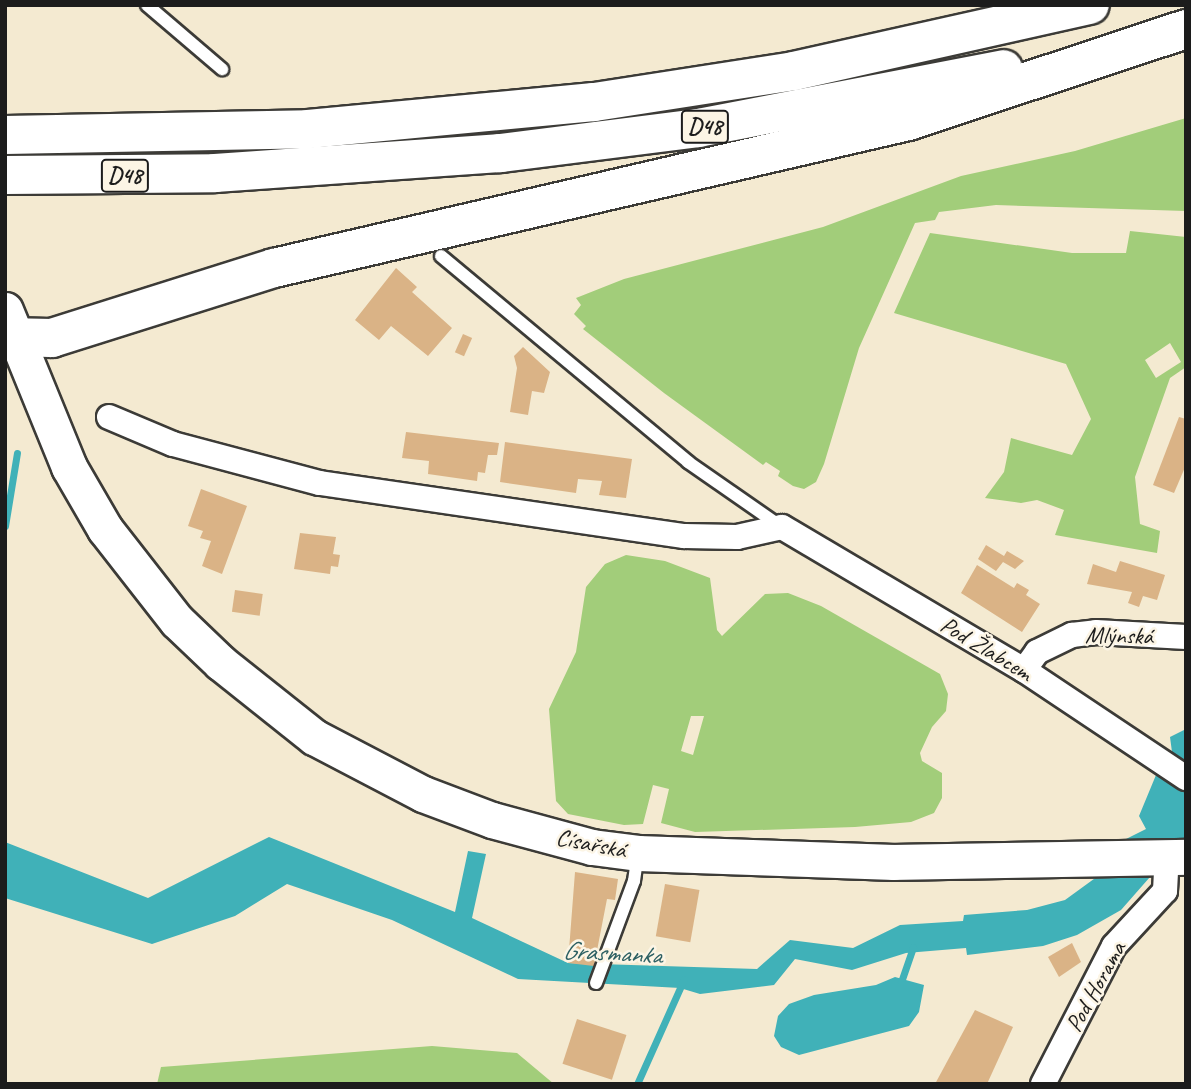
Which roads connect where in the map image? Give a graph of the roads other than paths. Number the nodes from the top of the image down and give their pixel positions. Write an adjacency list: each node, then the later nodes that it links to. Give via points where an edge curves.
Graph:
1 (147, 5): 5 (lane)
2 (1090, 5): 6 (highway, D48, via 794,71 594,102 308,129)
3 (1186, 23): 7 (highway, D48, via 904,90 599,142 310,169)
4 (1186, 29): 9 (highway, via 908,121 274,268 64,335)
5 (222, 69)
6 (13, 135)
7 (20, 176)
8 (441, 256): 11 (lane, via 688,462)
9 (9, 329): 15 (street, Císařská, via 69,467 105,529 177,621 265,701 368,767 484,818 592,847)
10 (110, 417): 11 (street, via 173,444 320,483 684,536 737,537)
11 (782, 527): 13 (street, Pod Žlabcem)
12 (1186, 638): 13 (street, Mlýnská, via 1096,632 1072,635 1037,652)
13 (1024, 670): 14 (street, Pod Žlabcem)
14 (1186, 778)
15 (638, 853): 16 (street, Císařská, via 894,862); 17 (lane, via 634,881)
16 (1176, 857): 18 (street, Pod Horama, via 1165,891 1114,946)
17 (596, 983)
18 (1043, 1084)

